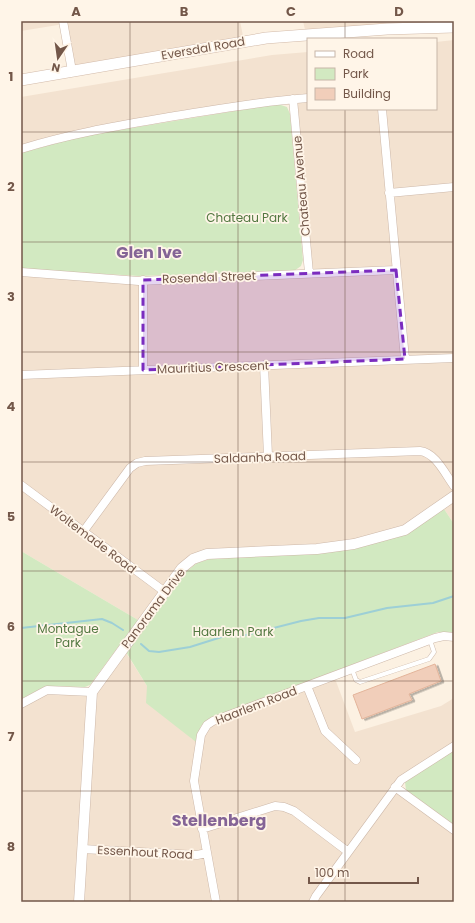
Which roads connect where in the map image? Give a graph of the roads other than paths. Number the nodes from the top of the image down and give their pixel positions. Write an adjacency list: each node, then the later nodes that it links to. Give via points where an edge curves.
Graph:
1 (63, 21): 5 (street)
2 (438, 21): 4 (main road, Eversdal Road)
3 (454, 27): 4 (main road, Eversdal Road)
4 (387, 29): 5 (main road, Eversdal Road, via 266,38)
5 (72, 71): 6 (main road, Eversdal Road)
6 (21, 80)
7 (307, 98): 8 (street)
8 (293, 99): 10 (street, via 93,130); 15 (street, Chateau Avenue)
9 (382, 110): 12 (street)
10 (21, 149)
11 (454, 187): 12 (street)
12 (389, 193): 13 (street)
13 (396, 270): 15 (street, Rosendal Street); 18 (street)
14 (21, 272): 16 (street, Rosendal Street)
15 (309, 273): 16 (street, Rosendal Street)
16 (143, 280): 20 (street)
17 (454, 358): 18 (street, Mauritius Crescent)
18 (405, 359): 19 (street, Mauritius Crescent)
19 (264, 365): 20 (street, Mauritius Crescent); 22 (street)
20 (143, 370): 21 (street, Mauritius Crescent)
21 (21, 375)
22 (268, 456): 24 (street, Saldanha Road, via 420,450 434,457); 26 (street, Saldanha Road, via 137,463 130,468)
23 (21, 485): 26 (street, Woltemade Road)
24 (454, 486)
25 (454, 496): 27 (street, Panorama Drive, via 405,530 354,544 331,548 202,555 186,565)
26 (83, 532): 27 (street, Woltemade Road)
27 (165, 592): 32 (street, Panorama Drive)
28 (454, 638): 29 (street, Haarlem Road, via 444,636)
29 (430, 639): 30 (street, Haarlem Road); 30 (lane, via 434,652 429,659 360,682 356,680)
30 (352, 669): 31 (street, Haarlem Road)
31 (307, 686): 35 (street, via 325,731); 37 (street, Haarlem Road, via 213,721 204,728 194,781)
32 (92, 692): 33 (street, via 47,690); 39 (street)
33 (21, 704)
34 (454, 746): 36 (street, via 414,771)
35 (356, 760)
36 (395, 787): 38 (street); 40 (street)
37 (202, 829): 40 (street, via 279,806 294,811); 41 (street, Haarlem Road)
38 (454, 830)
39 (82, 849): 41 (street, Essenhout Road, via 197,855); 42 (street)
40 (347, 851): 44 (street)
41 (207, 853): 43 (street, Haarlem Road)
42 (79, 902)
43 (216, 902)
44 (314, 902)

